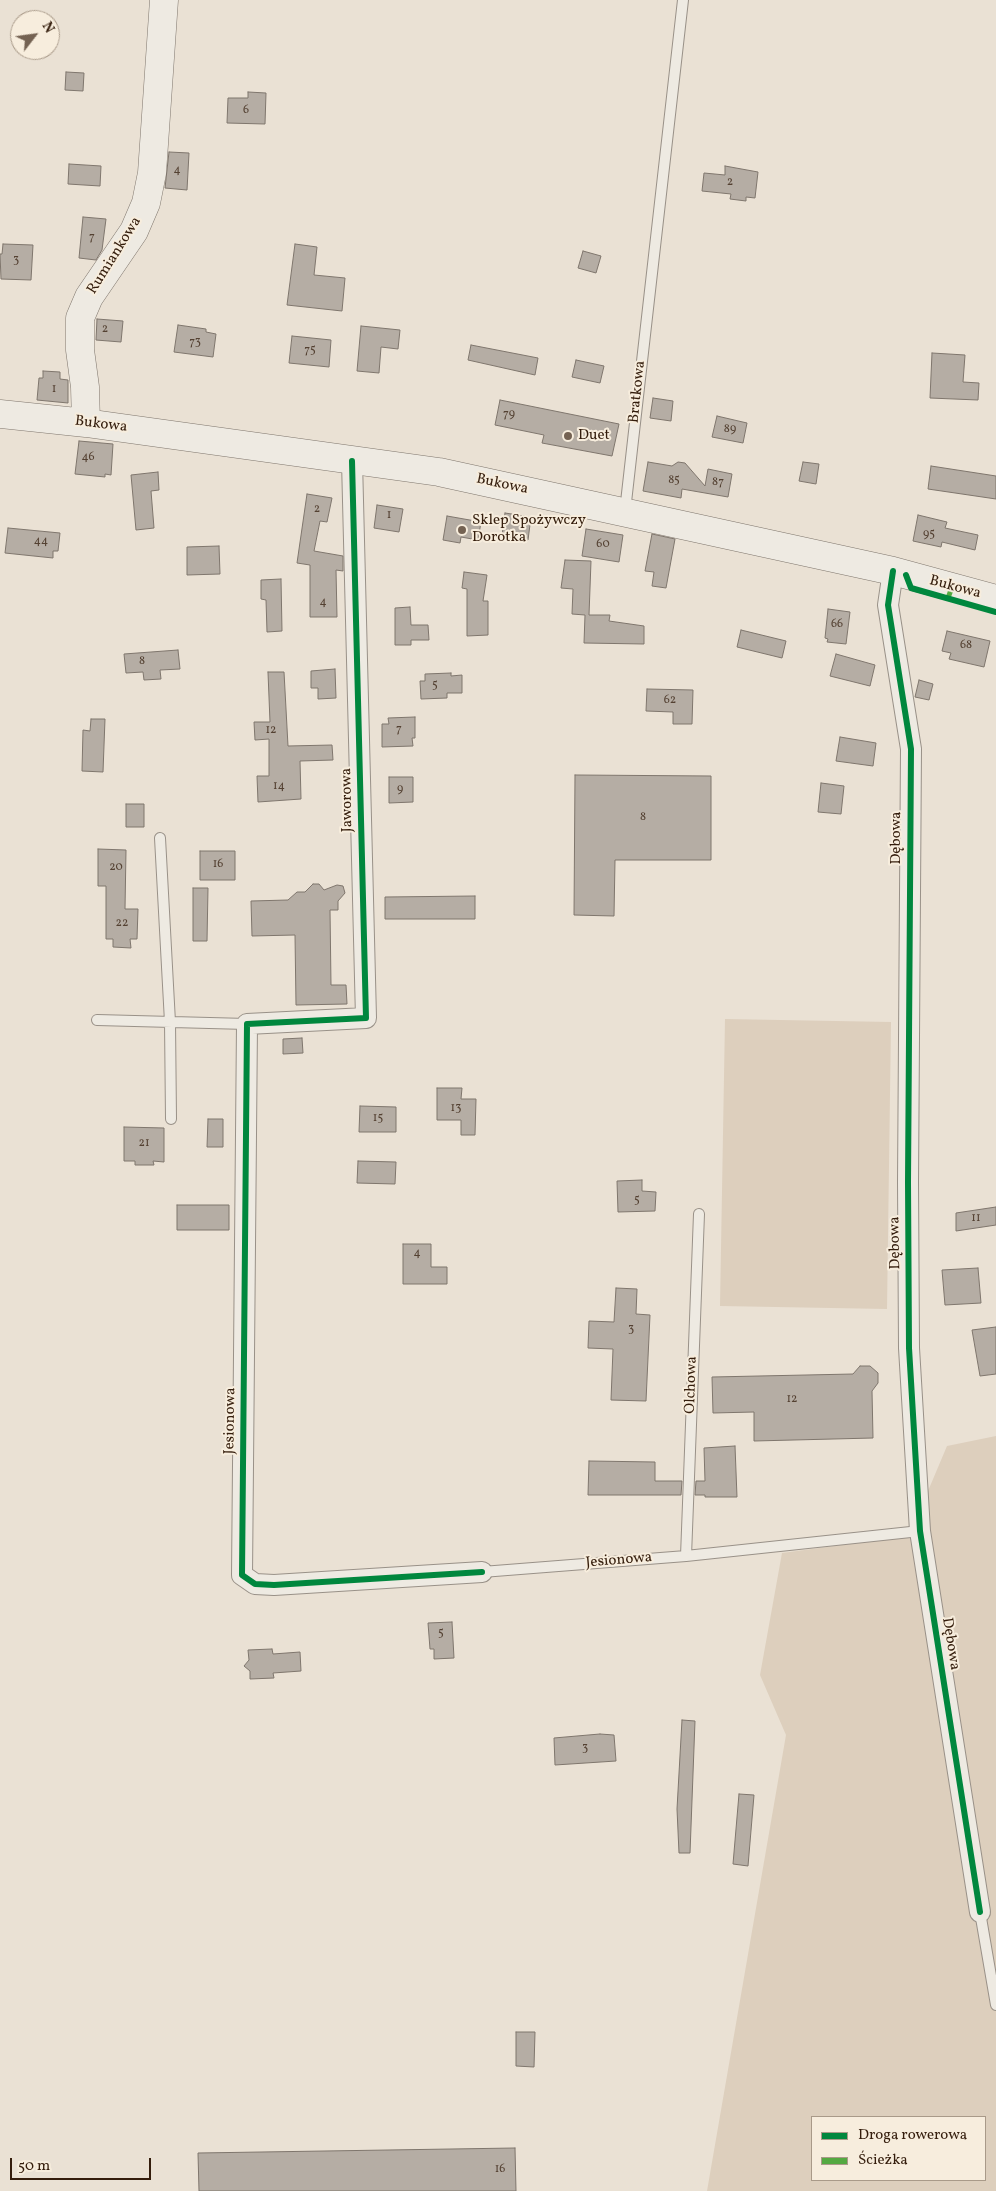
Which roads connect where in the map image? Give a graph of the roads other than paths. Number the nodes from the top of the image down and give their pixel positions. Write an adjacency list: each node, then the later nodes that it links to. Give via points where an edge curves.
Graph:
1 (164, 0): 4 (street, Rumiankowa, via 152,173 146,203 134,231 89,297 80,318)
2 (684, 0): 6 (lane, Bratkowa)
3 (0, 414): 4 (street, Bukowa)
4 (86, 423): 5 (street, Bukowa)
5 (352, 461): 6 (street, Bukowa, via 439,472); 12 (street, Jaworowa, via 366,1018)
6 (624, 512): 7 (street, Bukowa)
7 (893, 571): 8 (street, Bukowa); 15 (street, Dębowa, via 888,605 911,749 909,1339)
8 (996, 598)
9 (160, 838): 11 (lane)
10 (96, 1020): 11 (lane, Jaworowa)
11 (170, 1022): 12 (lane, Jaworowa); 13 (lane)
12 (247, 1024): 17 (street, Jesionowa, via 242,1575 255,1584 274,1585)
13 (171, 1119)
14 (699, 1214): 16 (lane, Olchowa)
15 (920, 1531): 16 (lane, Jesionowa); 18 (street, Dębowa)
16 (686, 1556): 17 (lane, Jesionowa)
17 (482, 1572)
18 (980, 1912): 19 (lane, Dębowa)
19 (996, 2005)

